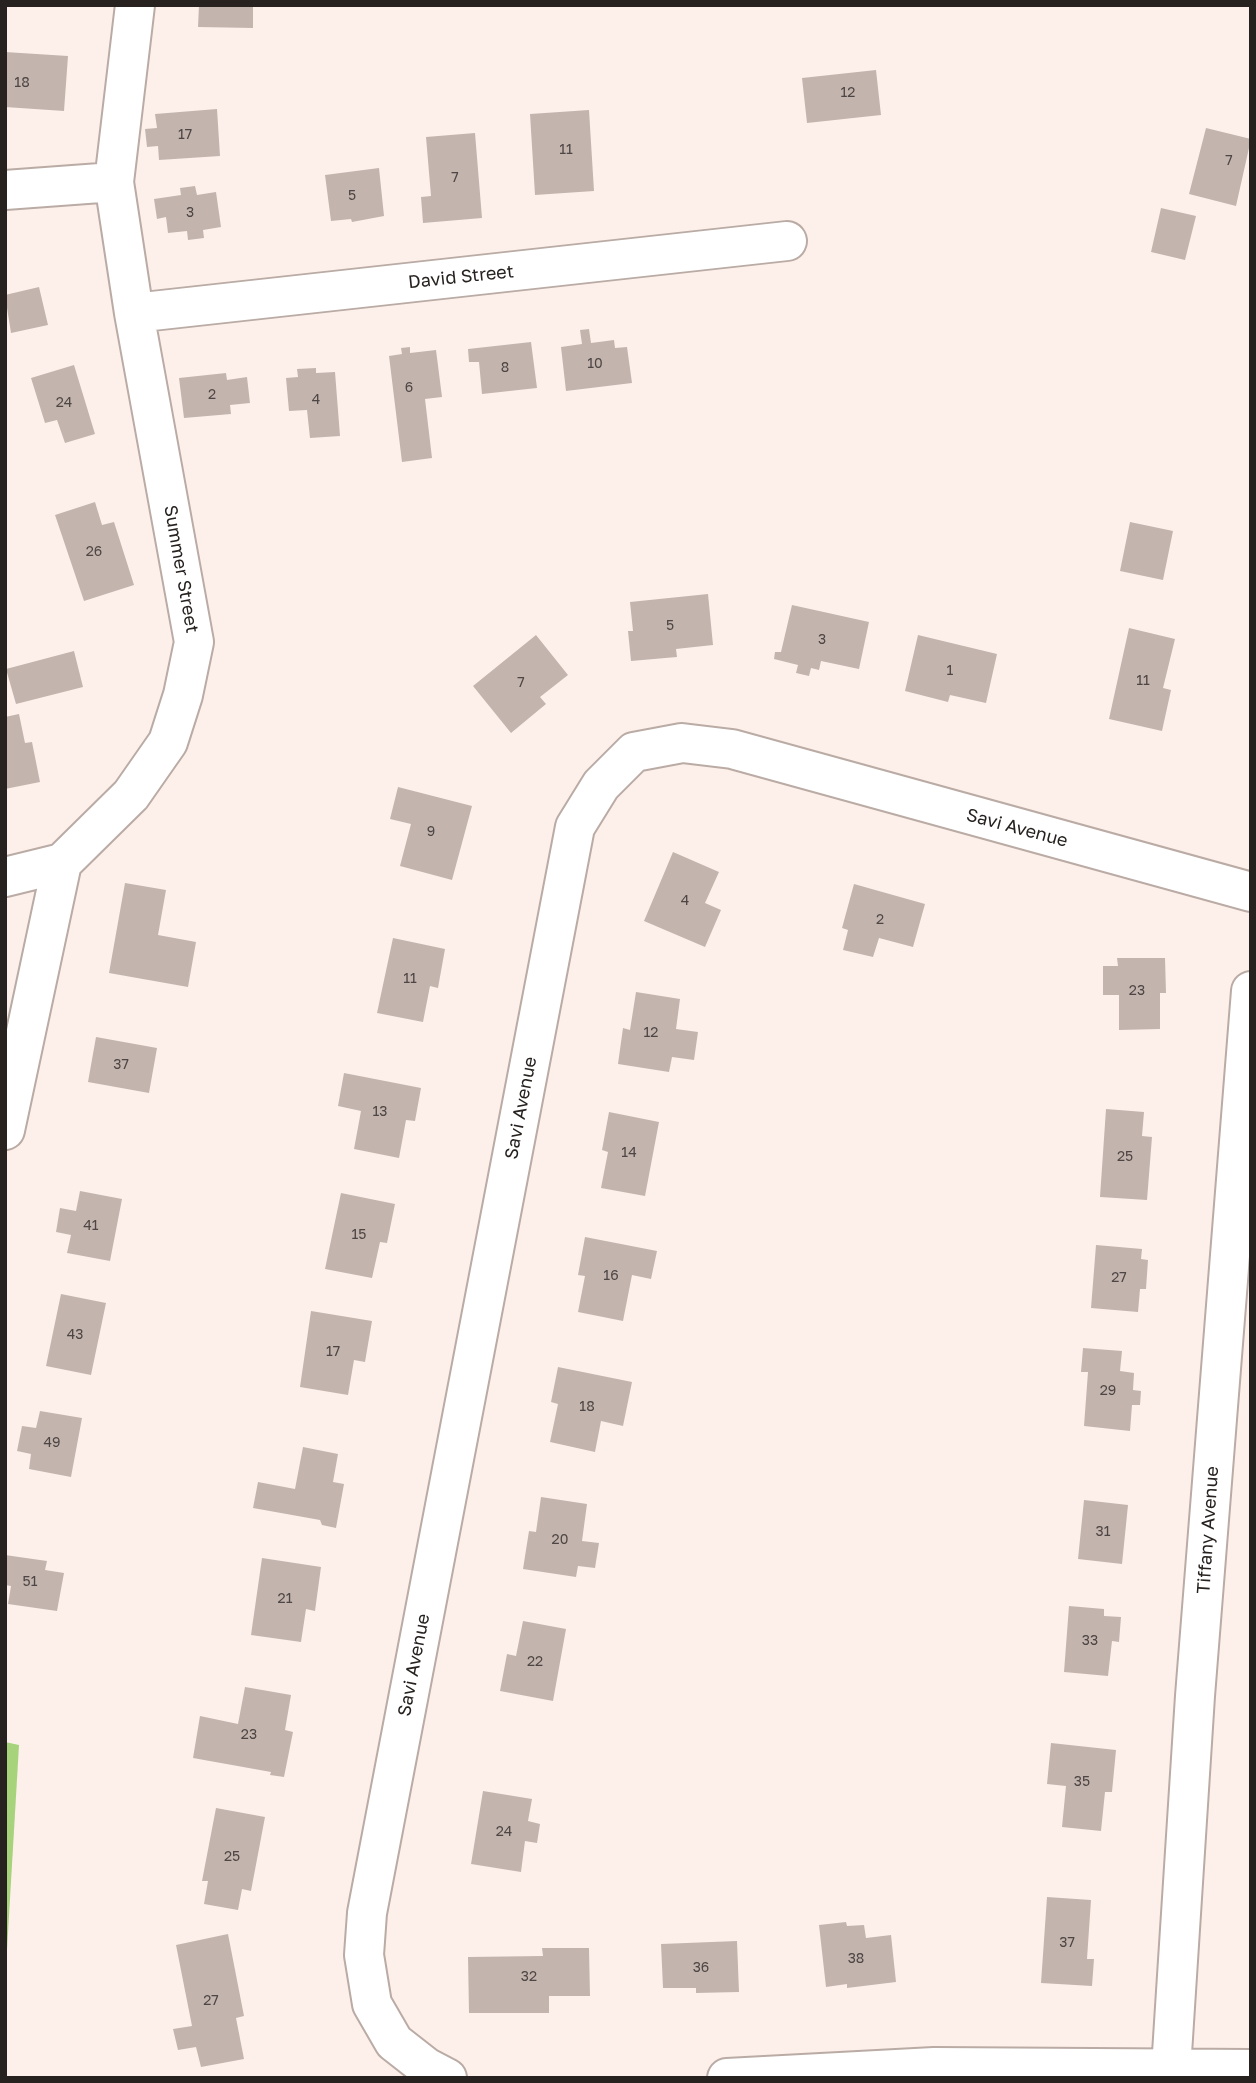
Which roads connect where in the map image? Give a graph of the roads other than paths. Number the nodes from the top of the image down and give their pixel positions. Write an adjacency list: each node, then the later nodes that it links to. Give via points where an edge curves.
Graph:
1 (135, 5): 2 (street, Summer Street)
2 (114, 182): 3 (street); 5 (street, Summer Street)
3 (5, 190)
4 (787, 241): 5 (street, David Street)
5 (134, 313): 6 (street, Summer Street, via 194,642 167,742 131,795)
6 (62, 863): 7 (street); 10 (street)
7 (5, 877)
8 (1251, 892): 14 (street, Savi Avenue, via 732,750 682,743 634,752 601,785 575,827 367,1913 364,1955 372,2004 394,2042)
9 (1251, 991): 11 (street, Tiffany Avenue)
10 (5, 1130)
11 (1244, 1163): 12 (street, Tiffany Avenue, via 1195,1696)
12 (1171, 2069): 13 (street); 15 (street, via 934,2067)
13 (1251, 2069)
14 (447, 2078)
15 (727, 2078)

